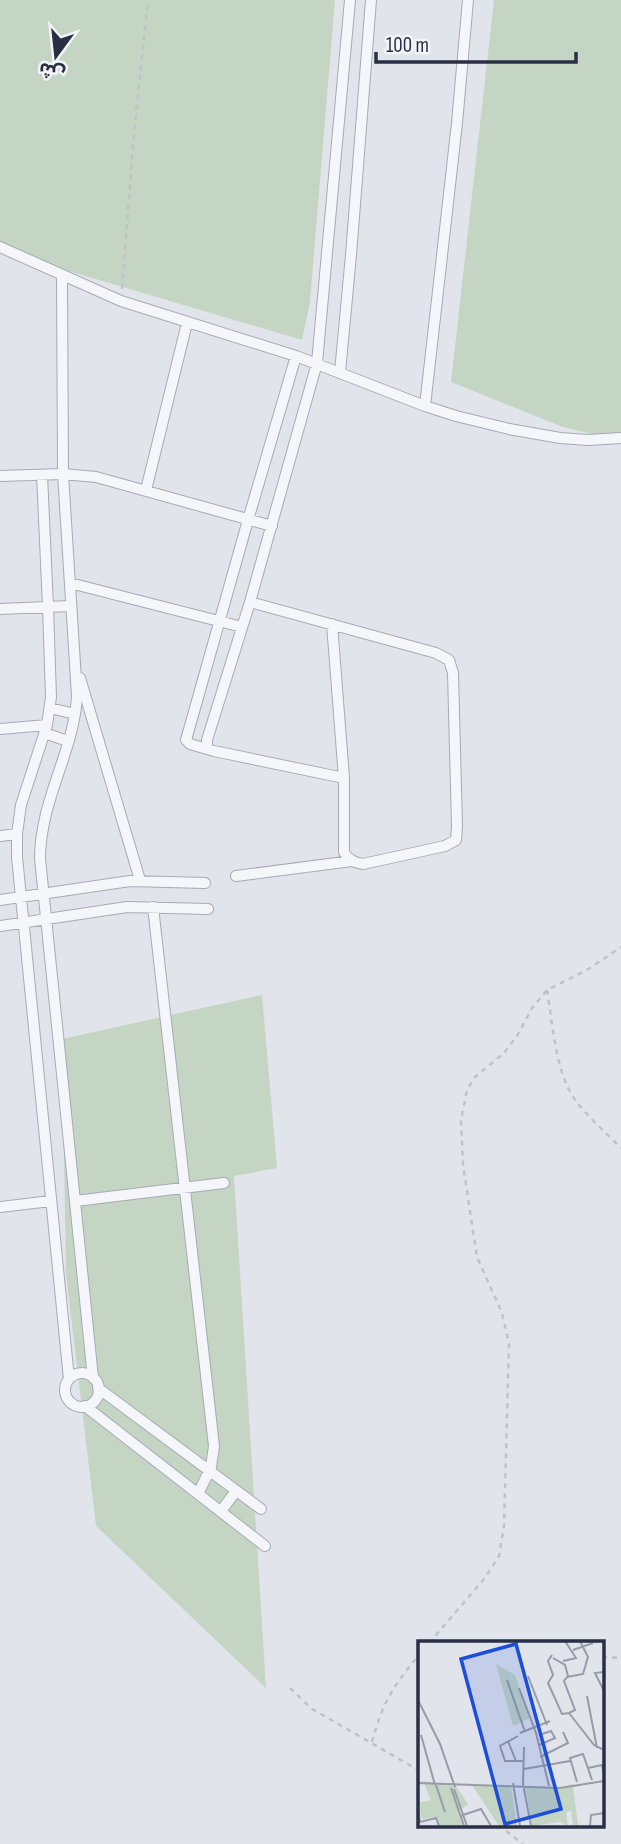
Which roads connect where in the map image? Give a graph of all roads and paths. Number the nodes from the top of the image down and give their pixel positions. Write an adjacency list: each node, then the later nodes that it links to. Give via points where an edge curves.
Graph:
1 (148, 0): 9 (path)
2 (350, 0): 5 (street)
3 (371, 0): 6 (street)
4 (468, 0): 14 (street)
5 (346, 46): 6 (street); 12 (street)
6 (367, 48): 13 (street)
7 (0, 247): 8 (street)
8 (62, 276): 9 (street); 16 (street)
9 (121, 301): 10 (street)
10 (187, 323): 11 (street); 19 (street)
11 (296, 355): 12 (street); 20 (street)
12 (317, 363): 13 (street); 21 (street)
13 (340, 372): 14 (street)
14 (425, 406): 15 (street, via 540,435)
15 (621, 438)
16 (63, 474): 17 (street); 19 (street); 22 (street)
17 (41, 475): 18 (street); 25 (street)
18 (0, 476)
19 (146, 490): 20 (street)
20 (247, 520): 21 (street); 27 (street)
21 (272, 526): 23 (street)
22 (70, 583): 24 (street); 27 (street)
23 (250, 602): 28 (street); 29 (street)
24 (71, 606): 25 (street); 30 (street)
25 (48, 607): 26 (street); 31 (street)
26 (0, 609)
27 (219, 621): 29 (street); 33 (street)
28 (332, 624): 39 (street); 42 (street, via 436,653 449,660 453,673 456,840 363,864)
29 (242, 627): 34 (street)
30 (76, 665): 32 (street); 44 (street)
31 (50, 708): 32 (street); 36 (street)
32 (75, 714): 37 (street)
33 (191, 722): 34 (street); 38 (street, via 187,742)
34 (211, 727): 38 (street)
35 (0, 729): 36 (street)
36 (45, 729): 37 (street); 40 (street, via 21,805)
37 (68, 741): 46 (street, via 41,835)
38 (207, 748): 39 (street)
39 (344, 778): 42 (street, via 343,849)
40 (17, 834): 41 (street); 47 (street)
41 (0, 836)
42 (352, 861): 43 (street)
43 (236, 876)
44 (140, 880): 45 (street); 46 (street)
45 (205, 883)
46 (44, 893): 47 (street); 51 (street)
47 (21, 897): 48 (street); 52 (street)
48 (0, 900)
49 (153, 907): 50 (street); 51 (street); 58 (street)
50 (208, 909)
51 (46, 920): 52 (street); 60 (street)
52 (23, 923): 53 (street); 59 (street)
53 (0, 926)
54 (621, 947): 55 (path)
55 (547, 990): 56 (path, via 567,1087); 71 (path, via 504,1054 475,1077 467,1090 461,1120 477,1256 502,1313 509,1344 504,1527 499,1556 485,1578)
56 (621, 1148)
57 (224, 1183): 58 (street)
58 (185, 1188): 60 (street); 65 (street, via 214,1446)
59 (51, 1201): 61 (street); 62 (street)
60 (75, 1201): 63 (street)
61 (0, 1207)
62 (69, 1379): 63 (street, via 84,1373); 64 (street, via 65,1390 69,1401)
63 (96, 1383): 64 (street, via 95,1400); 65 (street)
64 (85, 1406): 67 (street)
65 (210, 1471): 66 (street); 67 (street)
66 (236, 1491): 68 (street); 69 (street)
67 (198, 1494): 69 (street)
68 (261, 1508)
69 (221, 1511): 70 (street)
70 (265, 1546)
71 (431, 1641)
72 (418, 1656): 74 (path, via 384,1703)
73 (289, 1688): 74 (path, via 312,1709)
74 (372, 1744): 75 (path)
75 (418, 1770)
76 (499, 1826): 77 (path)
77 (523, 1844)

